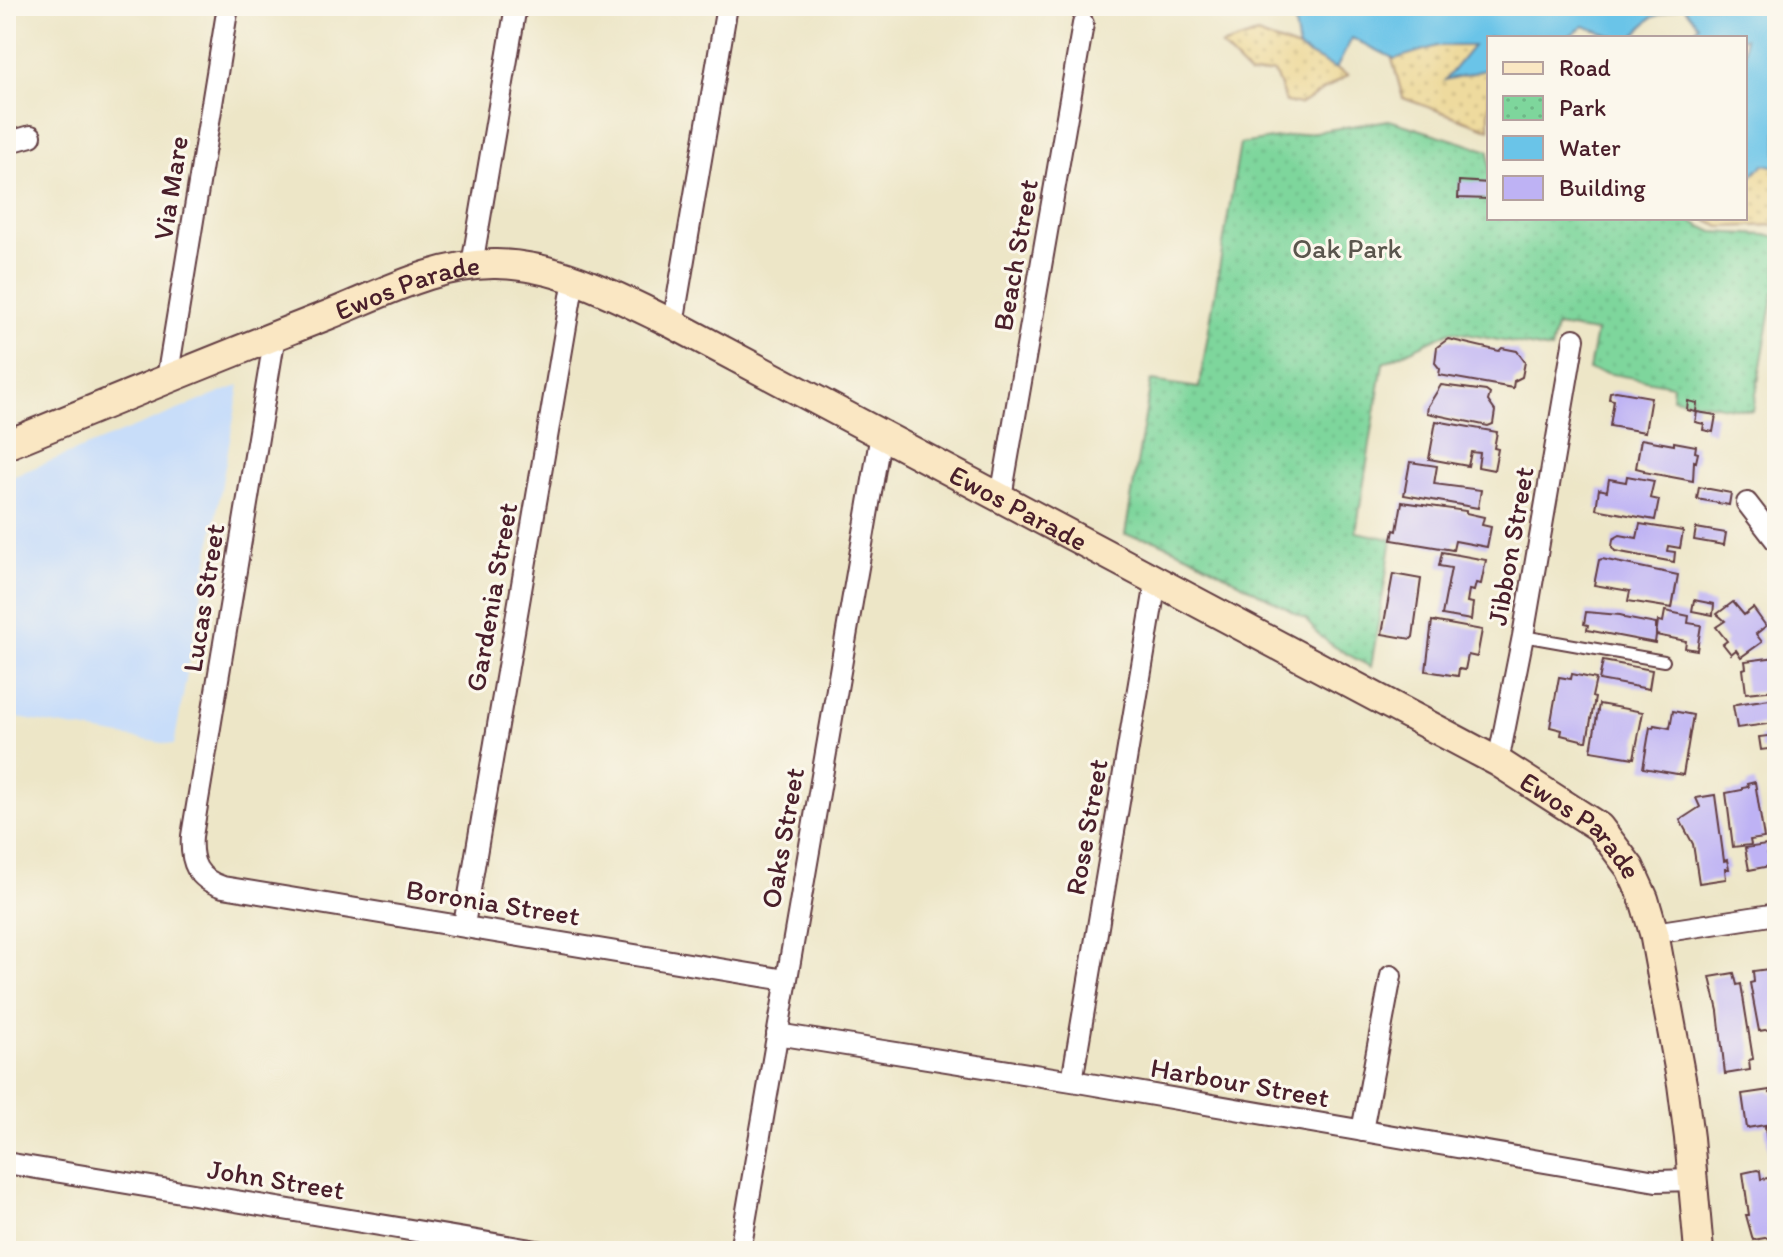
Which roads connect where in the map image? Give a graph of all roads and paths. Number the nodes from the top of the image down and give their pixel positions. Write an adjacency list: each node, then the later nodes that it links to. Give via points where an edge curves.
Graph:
1 (228, 6): 12 (street, Via Mare)
2 (516, 6): 7 (street)
3 (727, 6): 9 (street)
4 (1083, 24): 15 (street, Beach Street)
5 (31, 136): 6 (street)
6 (6, 143)
7 (472, 265): 8 (street, Ewos Parade, via 523,266); 10 (street, Ewos Parade, via 424,277)
8 (574, 279): 9 (street, Ewos Parade); 24 (street, Gardenia Street)
9 (673, 324): 13 (street, Ewos Parade)
10 (275, 335): 12 (street, Ewos Parade); 22 (street, Lucas Street, via 192,836)
11 (1574, 339): 19 (street, Jibbon Street)
12 (167, 379): 14 (street, Ewos Parade)
13 (881, 434): 15 (street, Ewos Parade); 27 (street, Oaks Street)
14 (6, 445)
15 (1001, 497): 18 (street, Ewos Parade)
16 (1747, 503): 17 (street)
17 (1777, 542)
18 (1156, 582): 21 (street, Ewos Parade); 29 (street, Rose Street)
19 (1523, 636): 20 (lane); 21 (street, Jibbon Street)
20 (1664, 661)
21 (1498, 762): 25 (street, Ewos Parade, via 1584,815 1605,834 1630,868)
22 (196, 870): 24 (street, Boronia Street, via 223,887)
23 (1777, 914): 25 (street)
24 (464, 925): 27 (street, Boronia Street)
25 (1654, 933): 32 (street, Ewos Parade, via 1682,1084)
26 (1391, 976): 30 (street)
27 (786, 980): 28 (street, Oaks Street)
28 (777, 1034): 29 (street, Harbour Street); 34 (street, Oaks Street)
29 (1072, 1081): 30 (street, Harbour Street)
30 (1362, 1131): 32 (street, Harbour Street, via 1656,1181)
31 (6, 1163): 33 (street, John Street)
32 (1693, 1180): 35 (street, Ewos Parade)
33 (537, 1251)
34 (740, 1251)
35 (1699, 1251)

